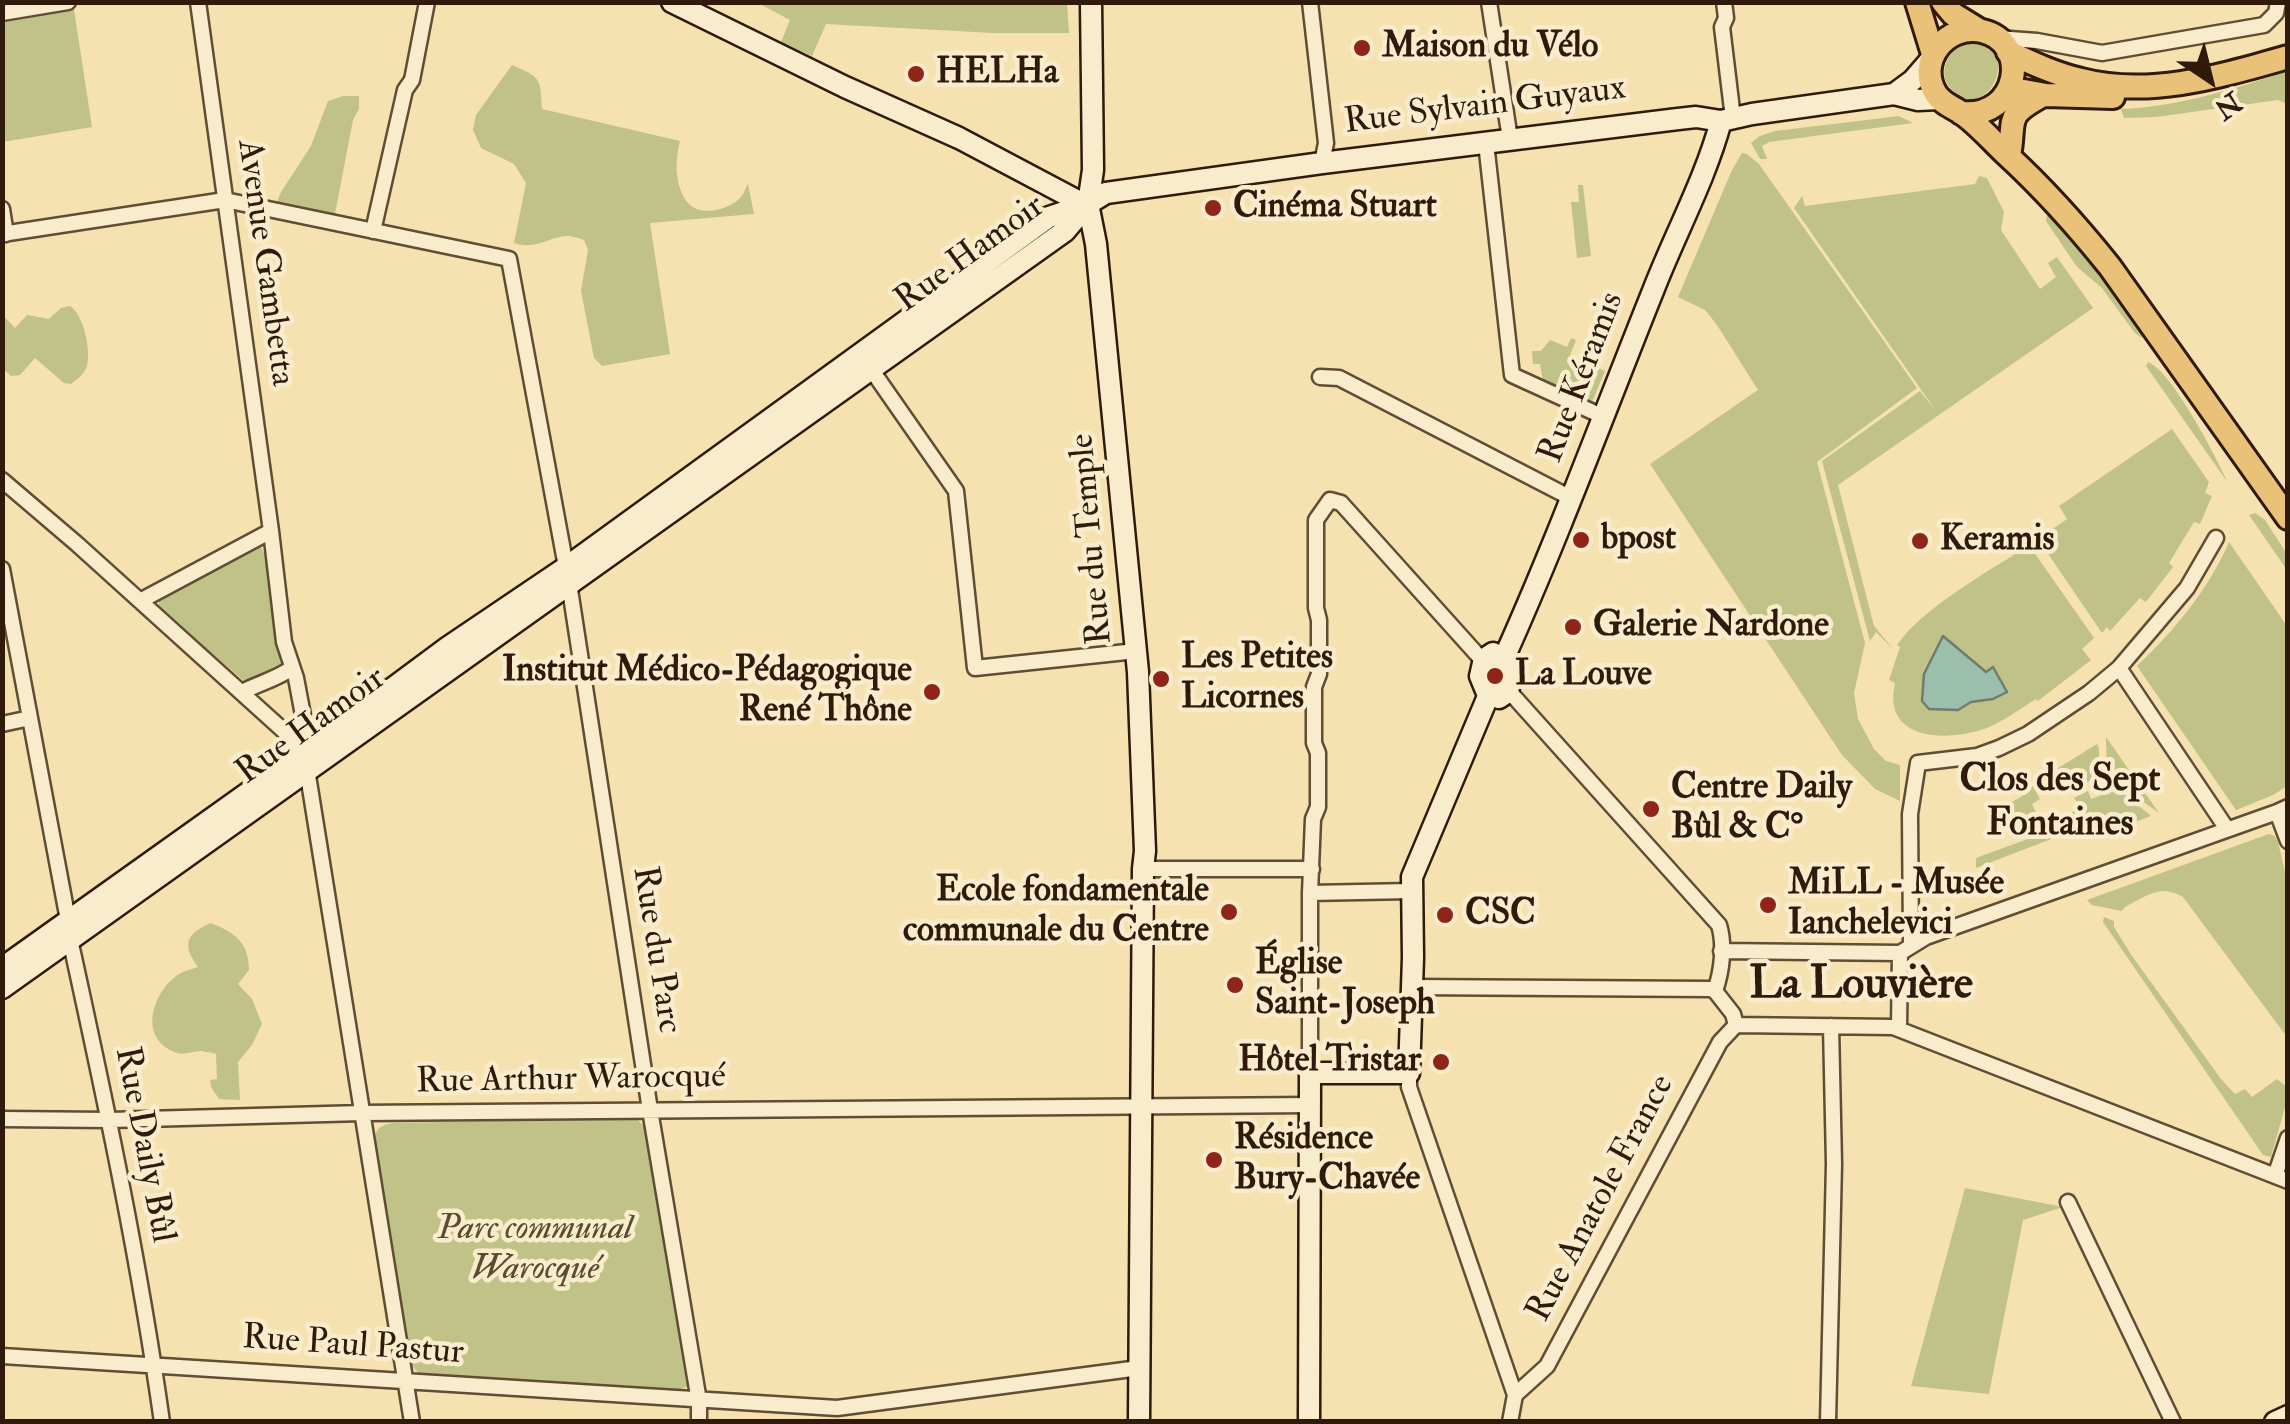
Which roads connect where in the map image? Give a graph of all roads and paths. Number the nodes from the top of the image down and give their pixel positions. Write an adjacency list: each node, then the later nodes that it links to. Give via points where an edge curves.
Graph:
1 (68, 2): 12 (street)
2 (198, 2): 27 (street, Avenue Gambetta)
3 (427, 2): 30 (street)
4 (672, 2): 28 (street)
5 (1090, 2): 28 (street, Rue du Temple, via 1092,170)
6 (1310, 2): 26 (street, via 1326,143)
7 (1489, 2): 23 (street)
8 (1724, 2): 22 (street)
9 (1917, 2): 14 (main road)
10 (1942, 2): 13 (main road)
11 (2277, 8): 13 (street, via 2264,25 2102,52)
12 (2, 13)
13 (1995, 40): 14 (main road, via 1964,30); 16 (main road, via 2080,80); 20 (main road, via 2013,68)
14 (1932, 56): 17 (street); 19 (main road, via 1930,77)
15 (2288, 58): 16 (main road)
16 (2164, 86): 18 (main road, via 2131,96)
17 (1894, 94): 19 (street, Rue Sylvain Guyaux); 22 (street, Rue Sylvain Guyaux)
18 (2044, 94): 20 (main road, via 2024,92); 25 (main road, via 2015,114)
19 (1939, 99): 21 (main road)
20 (2000, 102): 21 (main road, via 1984,112); 25 (main road)
21 (1961, 112): 25 (main road)
22 (1727, 120): 23 (street, Rue Sylvain Guyaux, via 1678,118); 34 (street, Rue Kéramis)
23 (1510, 138): 24 (street, Rue Sylvain Guyaux)
24 (1486, 143): 26 (street, Rue Sylvain Guyaux); 34 (street, via 1512,376)
25 (2009, 156): 37 (main road, via 2110,267)
26 (1322, 162): 28 (street, Rue Sylvain Guyaux, via 1116,191)
27 (225, 200): 30 (street); 31 (street); 38 (street, Avenue Gambetta)
28 (1083, 203): 32 (street, Rue Hamoir, via 1065,230); 41 (street, Rue Hamoir, via 1049,217); 43 (street, Rue du Temple, via 1096,244)
29 (2, 210): 31 (street)
30 (373, 231): 41 (street, Rue du Parc, via 509,259)
31 (4, 234)
32 (870, 369): 41 (street, Rue Hamoir); 43 (street, via 956,491 975,668)
33 (1320, 378): 36 (street, via 1339,378)
34 (1604, 417): 36 (street, Rue Kéramis)
35 (2, 480): 42 (street)
36 (1571, 498): 44 (street, Rue Kéramis)
37 (2288, 518)
38 (272, 531): 42 (street); 45 (street, Avenue Gambetta)
39 (2216, 538): 46 (street, via 2187,588)
40 (2, 569): 49 (street, Rue Daily Bûl)
41 (567, 576): 51 (street, Rue Hamoir); 73 (street, Rue du Parc)
42 (140, 600): 47 (street)
43 (1136, 652): 56 (street, Rue du Temple)
44 (1493, 660): 48 (street, via 1481,680); 48 (street, via 1511,676); 55 (street, via 1330,500 1316,520 1318,807)
45 (292, 668): 47 (street); 51 (street, Avenue Gambetta)
46 (2119, 668): 53 (street); 61 (street, via 2033,731 1998,748 1918,763)
47 (242, 692): 51 (street)
48 (1498, 692): 57 (street); 60 (street, via 1710,914)
49 (30, 718): 50 (street); 59 (street, Rue Daily Bûl)
50 (2, 724)
51 (305, 759): 59 (street, Rue Hamoir); 74 (street, Avenue Gambetta)
52 (2282, 809): 53 (street); 54 (street)
53 (2227, 829): 61 (street)
54 (2288, 841)
55 (1312, 869): 56 (street); 58 (street)
56 (1143, 870): 72 (street, Rue du Temple)
57 (1410, 891): 58 (street); 63 (street)
58 (1310, 893): 69 (street)
59 (69, 930): 62 (street, Rue Hamoir); 64 (street, Rue Hamoir); 76 (street, Rue Daily Bûl)
60 (1722, 945): 61 (street); 65 (street)
61 (1906, 949): 68 (street)
62 (2, 968)
63 (1410, 987): 65 (street); 70 (street)
64 (2, 988)
65 (1715, 991): 66 (street)
66 (1736, 1025): 67 (street); 84 (street, Rue Anatole France, via 1720,1042 1547,1366)
67 (1832, 1026): 68 (street); 93 (street)
68 (1899, 1028): 78 (street)
69 (1310, 1073): 70 (street); 71 (street)
70 (1409, 1073): 84 (street)
71 (1310, 1104): 72 (street, Rue Arthur Warocqué); 91 (street)
72 (1141, 1105): 73 (street, Rue Arthur Warocqué); 82 (street, Rue du Temple)
73 (650, 1110): 74 (street, Rue Arthur Warocqué); 85 (street, Rue du Parc)
74 (362, 1113): 76 (street, Rue Arthur Warocqué); 83 (street, Avenue Gambetta)
75 (2, 1119): 76 (street, Rue Arthur Warocqué)
76 (110, 1120): 81 (street, Rue Daily Bûl)
77 (2288, 1138): 78 (street)
78 (2281, 1178)
79 (2068, 1202): 94 (street)
80 (2, 1356): 81 (street, Rue Paul Pastur)
81 (153, 1364): 83 (street, Rue Paul Pastur); 87 (street, Rue Daily Bûl)
82 (1139, 1368): 85 (street, Rue Paul Pastur, via 837,1408); 90 (street, Rue du Temple)
83 (406, 1381): 85 (street, Rue Paul Pastur); 88 (street, Avenue Gambetta)
84 (1516, 1396): 92 (street)
85 (699, 1401): 89 (street, Rue du Parc)
86 (2288, 1416): 95 (street)
87 (162, 1422)
88 (412, 1422)
89 (699, 1422)
90 (1139, 1422)
91 (1309, 1422)
92 (1510, 1422)
93 (1828, 1422)
94 (2173, 1422)
95 (2276, 1422)

